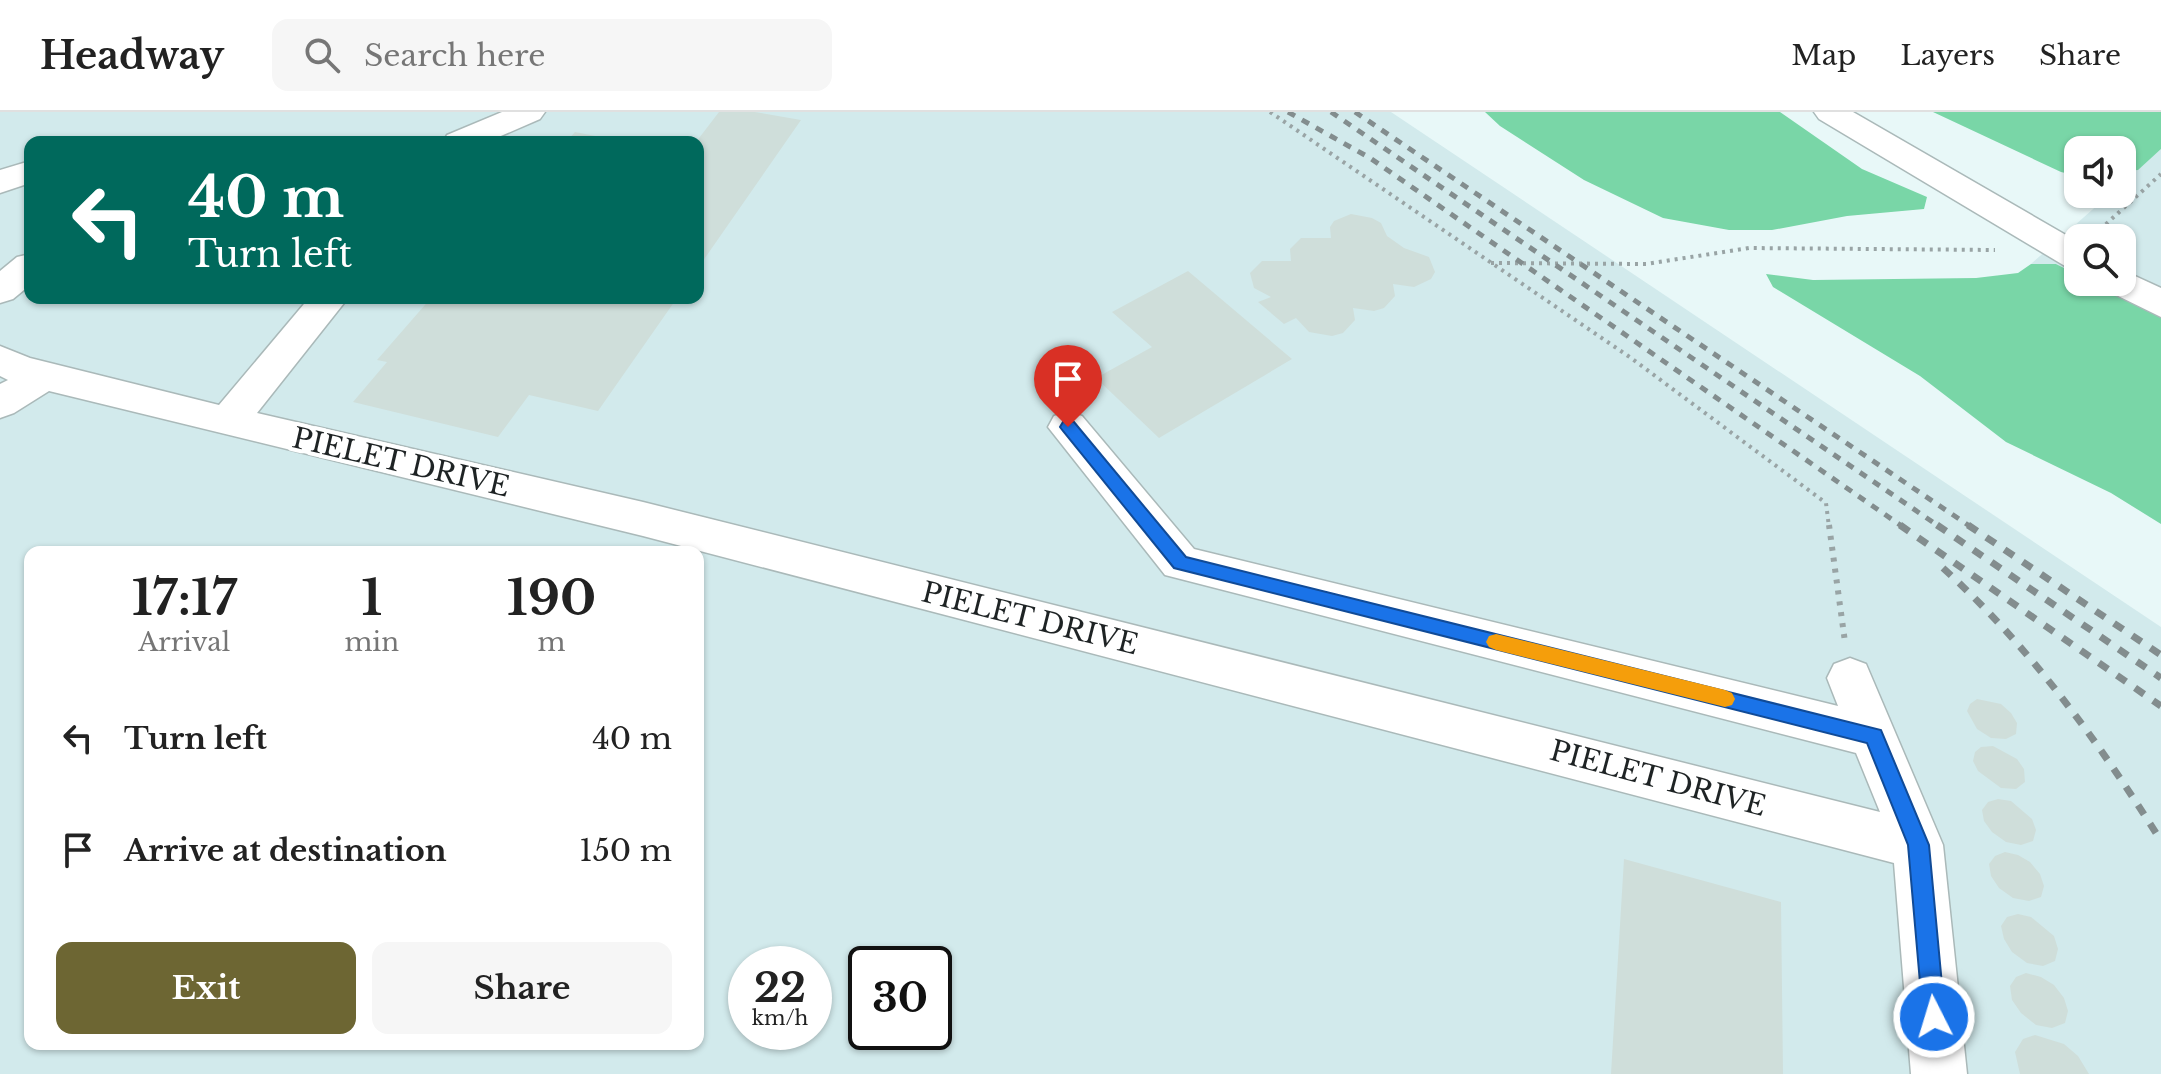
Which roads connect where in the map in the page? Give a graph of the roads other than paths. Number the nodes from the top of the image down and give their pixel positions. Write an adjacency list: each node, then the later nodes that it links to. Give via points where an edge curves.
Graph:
1 (529, 112): 3 (street)
2 (1830, 112): 6 (street)
3 (473, 136)
4 (24, 174): 5 (street)
5 (0, 182)
6 (2064, 250)
7 (24, 271): 8 (street)
8 (0, 290)
9 (2136, 290): 11 (street)
10 (325, 304): 15 (street)
11 (2161, 304)
12 (0, 360): 13 (street, PIELET DRIVE)
13 (44, 376): 14 (street); 15 (street, PIELET DRIVE)
14 (0, 403)
15 (228, 421): 19 (street, PIELET DRIVE, via 643,519)
16 (1068, 427): 18 (street, via 1180,563)
17 (1850, 678): 18 (street)
18 (1874, 736): 19 (street)
19 (1918, 845): 20 (street)
20 (1939, 1074)

